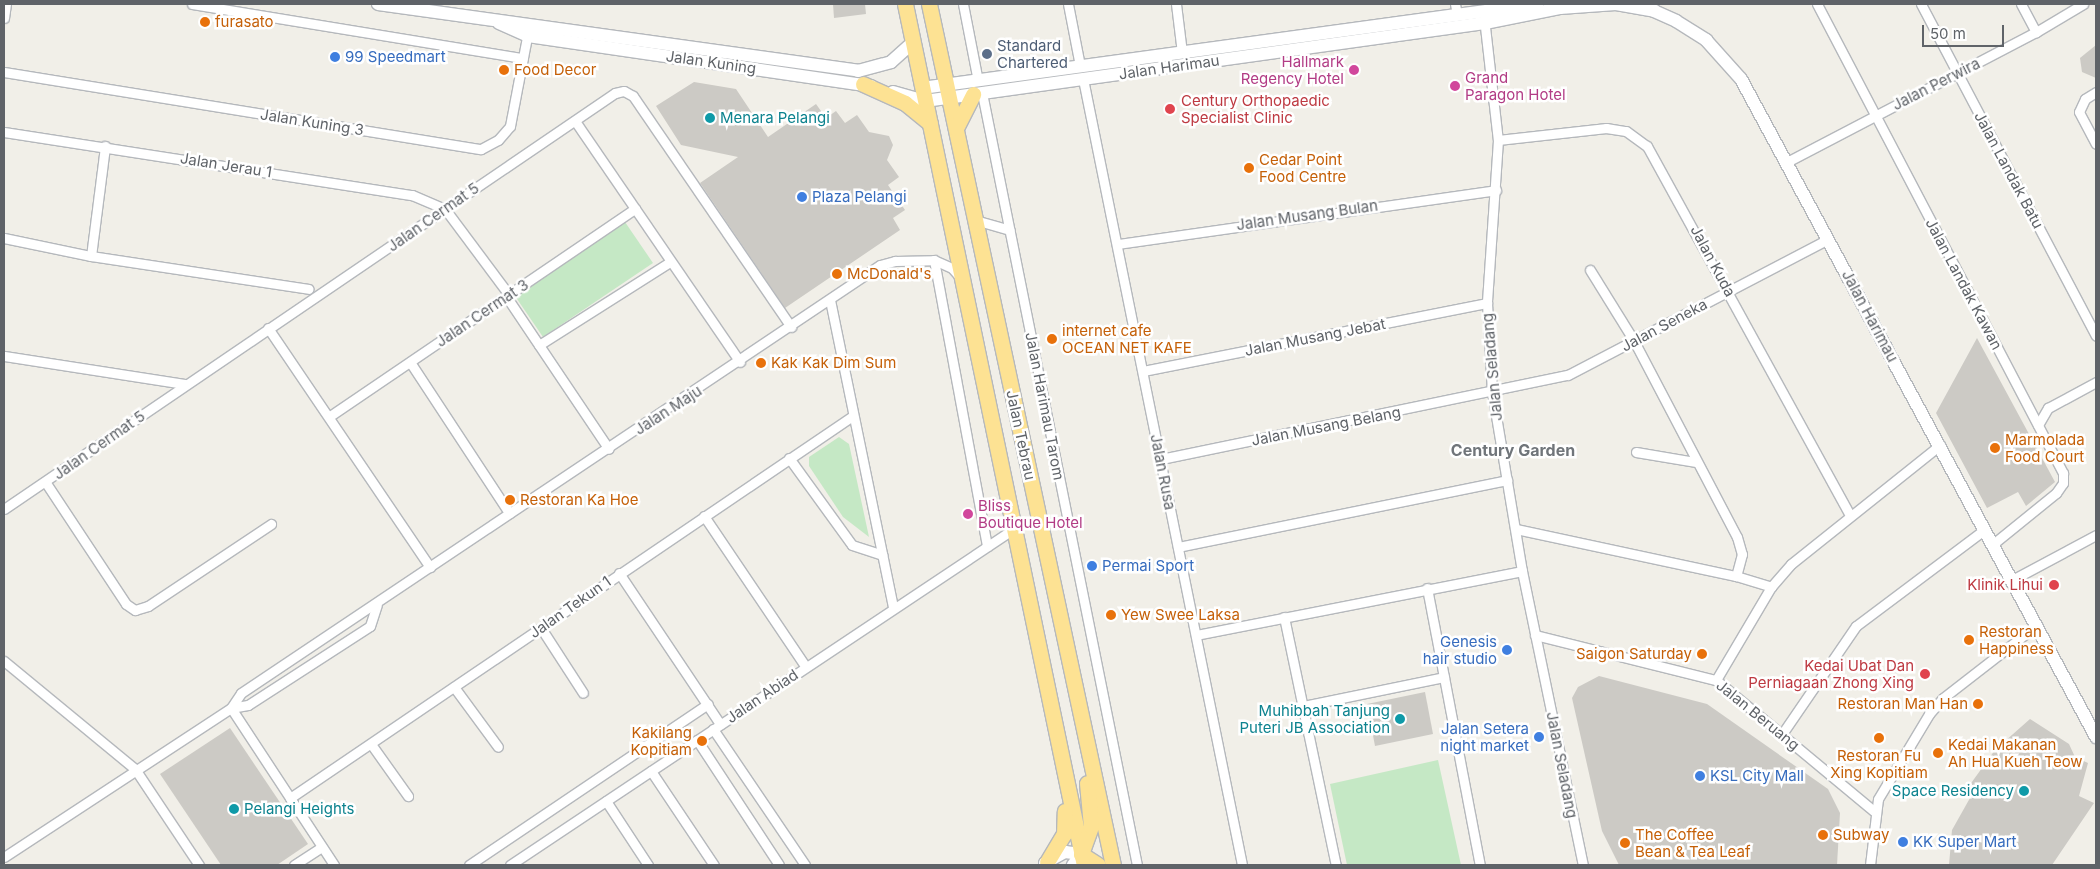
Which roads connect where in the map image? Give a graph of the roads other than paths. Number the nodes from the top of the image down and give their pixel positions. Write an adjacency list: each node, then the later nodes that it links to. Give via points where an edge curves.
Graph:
1 (6, 4): 17 (street)
2 (192, 4): 22 (street)
3 (378, 4): 18 (street, Jalan Kuning)
4 (905, 4): 20 (highway, Jalan Tebrau)
5 (930, 4): 28 (highway, Jalan Tebrau)
6 (963, 4): 27 (street, Jalan Harimau Tarom)
7 (1068, 4): 24 (street, Jalan Rusa)
8 (1176, 4): 21 (street)
9 (1537, 4): 16 (street, Jalan Harimau)
10 (1817, 4): 31 (street, Jalan Landak Kawan)
11 (1921, 4): 25 (street, Jalan Landak Batu)
12 (2021, 4): 19 (street)
13 (2083, 4): 19 (street, Jalan Perwira)
14 (1551, 7): 16 (street, Jalan Harimau); 39 (street, Jalan Harimau, via 1636,7 1688,27 1724,57)
15 (1456, 9): 16 (street, Jalan Harimau); 21 (street, Jalan Harimau)
16 (1484, 17): 24 (street, Jalan Harimau); 36 (street, Jalan Seladang)
17 (4, 18)
18 (529, 30): 20 (street, Jalan Kuning, via 858,71 891,62); 22 (street, Jalan Kuning 3); 26 (street, Jalan Kuning)
19 (2036, 32): 25 (street, Jalan Perwira)
20 (913, 42): 30 (highway, Jalan Tebrau)
21 (1182, 53): 24 (street, Jalan Harimau)
22 (523, 58): 23 (street, Jalan Kuning 3, via 510,126 498,140 482,149)
23 (4, 72)
24 (1082, 73): 27 (street, Jalan Harimau); 47 (street, Jalan Rusa)
25 (1958, 73): 31 (street, Jalan Perwira); 60 (street, Jalan Landak Batu)
26 (862, 84): 30 (street, Jalan Kuning); 33 (highway, via 905,103)
27 (978, 89): 28 (street, Jalan Harimau); 34 (highway); 44 (street, Jalan Harimau Tarom)
28 (948, 91): 30 (street, Jalan Harimau); 34 (highway, Jalan Tebrau)
29 (2096, 92): 37 (street, via 2082,103 2079,112)
30 (924, 95): 33 (highway, Jalan Tebrau)
31 (1875, 115): 39 (street, Jalan Perwira); 70 (street, Jalan Landak Kawan)
32 (575, 120): 41 (street, Jalan Cermat 5); 42 (street); 58 (street, Jalan Cermat 5, via 615,93 624,91 633,96)
33 (930, 123): 52 (highway, Jalan Tebrau)
34 (956, 129): 43 (highway, Jalan Tebrau)
35 (4, 132): 38 (street, Jalan Jerau 1)
36 (1498, 140): 40 (street, Jalan Seladang); 54 (street, Jalan Kuda, via 1606,128 1626,131 1638,138 1657,158)
37 (2096, 144)
38 (105, 146): 41 (street, Jalan Jerau 1, via 405,193); 48 (street)
39 (1787, 162): 46 (street, Jalan Harimau)
40 (1496, 190): 47 (street, Jalan Musang Bulan); 57 (street, Jalan Seladang)
41 (445, 209): 55 (street); 59 (street, Jalan Cermat 5)
42 (635, 209): 50 (street); 55 (street, Jalan Cermat 3)
43 (975, 220): 44 (street); 119 (highway, Jalan Tebrau)
44 (1010, 230): 148 (street, Jalan Harimau Tarom)
45 (4, 238): 48 (street)
46 (1828, 239): 54 (street, Jalan Seneka); 75 (street, Jalan Harimau)
47 (1118, 244): 66 (street, Jalan Rusa)
48 (91, 256): 53 (street)
49 (934, 260): 52 (street, via 952,268); 56 (street, Jalan Maju, via 895,261 880,266); 93 (street)
50 (670, 262): 62 (street); 65 (street)
51 (1590, 270): 61 (street)
52 (963, 282): 88 (highway, Jalan Tebrau)
53 (309, 289)
54 (1729, 291): 61 (street, Jalan Seneka); 85 (street, Jalan Kuda)
55 (508, 296): 62 (street); 64 (street, Jalan Cermat 3)
56 (830, 300): 58 (street, Jalan Maju); 73 (street)
57 (1486, 303): 66 (street, Jalan Musang Jebat); 69 (street, Jalan Seladang)
58 (791, 326): 65 (street, Jalan Maju)
59 (268, 328): 68 (street, Jalan Cermat 5); 72 (street)
60 (2096, 336)
61 (1634, 341): 69 (street, Jalan Seneka, via 1568,375); 80 (street)
62 (539, 345): 76 (street)
63 (4, 356): 68 (street)
64 (410, 362): 72 (street, Jalan Cermat 3); 84 (street)
65 (740, 362): 76 (street, Jalan Maju)
66 (1143, 371): 79 (street, Jalan Rusa)
67 (2096, 382): 71 (street)
68 (185, 384): 82 (street, Jalan Cermat 5)
69 (1492, 392): 79 (street, Jalan Musang Belang); 81 (street, Jalan Seladang)
70 (2028, 405): 71 (street); 74 (street, Jalan Landak Kawan)
71 (2048, 408): 74 (street)
72 (330, 416): 96 (street)
73 (851, 416): 78 (street, Jalan Tekun 1); 95 (street)
74 (2038, 425): 92 (street, Jalan Landak Kawan, via 2063,472 2063,483)
75 (1940, 445): 85 (street); 90 (street, Jalan Harimau)
76 (609, 449): 84 (street, Jalan Maju)
77 (1636, 452): 80 (street)
78 (789, 458): 86 (street, Jalan Tekun 1); 95 (street, via 852,545)
79 (1161, 459): 94 (street, Jalan Rusa)
80 (1696, 462): 99 (street, via 1741,547)
81 (1507, 480): 89 (street, Jalan Seladang); 94 (street)
82 (46, 483): 83 (street, Jalan Cermat 5); 87 (street, via 126,604 135,610 148,606)
83 (4, 509)
84 (510, 513): 96 (street, Jalan Maju)
85 (1849, 514): 101 (street, via 1791,564)
86 (704, 516): 98 (street, Jalan Tekun 1); 111 (street)
87 (271, 524)
88 (1015, 528): 93 (street, Jalan Abiad); 128 (highway, Jalan Tebrau)
89 (1516, 529): 97 (street, Jalan Seladang); 99 (street)
90 (1985, 529): 92 (street, Jalan Harimau); 121 (street, via 1856,626)
91 (2096, 535): 100 (street)
92 (1993, 544): 100 (street, Jalan Harimau)
93 (987, 546): 104 (street, Jalan Abiad)
94 (1178, 547): 109 (street, Jalan Rusa)
95 (882, 554): 104 (street)
96 (430, 567): 103 (street, Jalan Maju)
97 (1522, 571): 102 (street); 108 (street, Jalan Seladang)
98 (619, 573): 107 (street, Jalan Tekun 1); 116 (street)
99 (1736, 576): 101 (street)
100 (2012, 580): 106 (street, Jalan Harimau)
101 (1771, 587): 113 (street)
102 (1426, 588): 105 (street); 112 (street)
103 (377, 605): 118 (street, Jalan Maju, via 241,693); 118 (street, Jalan Maju, via 370,626 248,704)
104 (893, 608): 111 (street, Jalan Abiad)
105 (1284, 617): 109 (street); 117 (street)
106 (2036, 625): 122 (street, Jalan Harimau); 132 (street, via 1935,705)
107 (541, 628): 114 (street, Jalan Tekun 1); 115 (street)
108 (1535, 634): 113 (street, Jalan Beruang); 152 (street, Jalan Seladang)
109 (1196, 635): 149 (street, Jalan Rusa)
110 (4, 661): 126 (street)
111 (806, 667): 120 (street, Jalan Abiad)
112 (1444, 677): 117 (street); 151 (street)
113 (1716, 680): 121 (street, Jalan Beruang)
114 (454, 687): 124 (street, Jalan Tekun 1); 125 (street)
115 (583, 693)
116 (708, 704): 120 (street); 141 (street)
117 (1302, 706): 150 (street)
118 (231, 708): 126 (street, Jalan Maju); 130 (street)
119 (1079, 711): 135 (highway, via 1091,826); 147 (highway, Jalan Tebrau)
120 (717, 726): 123 (street, Jalan Abiad); 145 (street)
121 (1782, 734): 132 (street, Jalan Beruang)
122 (2096, 737)
123 (697, 740): 127 (street, Jalan Abiad); 144 (street)
124 (371, 744): 129 (street); 130 (street, Jalan Tekun 1)
125 (498, 747)
126 (135, 769): 134 (street, Jalan Maju); 136 (street)
127 (651, 771): 131 (street, Jalan Abiad); 143 (street)
128 (1065, 787): 135 (highway, Jalan Tebrau); 138 (highway, via 1064,834)
129 (408, 796)
130 (290, 798): 133 (street)
131 (606, 801): 137 (street, Jalan Abiad); 142 (street)
132 (1874, 811): 153 (street)
133 (322, 847): 139 (street); 140 (street)
134 (4, 857)
135 (1079, 861): 138 (street, via 1065,852); 146 (highway)
136 (194, 864)
137 (516, 864)
138 (1044, 864)
139 (294, 865)
140 (334, 865)
141 (469, 865)
142 (648, 865)
143 (714, 865)
144 (779, 865)
145 (805, 865)
146 (1098, 865)
147 (1113, 865)
148 (1138, 865)
149 (1242, 865)
150 (1336, 865)
151 (1480, 865)
152 (1583, 865)
153 (1870, 865)

